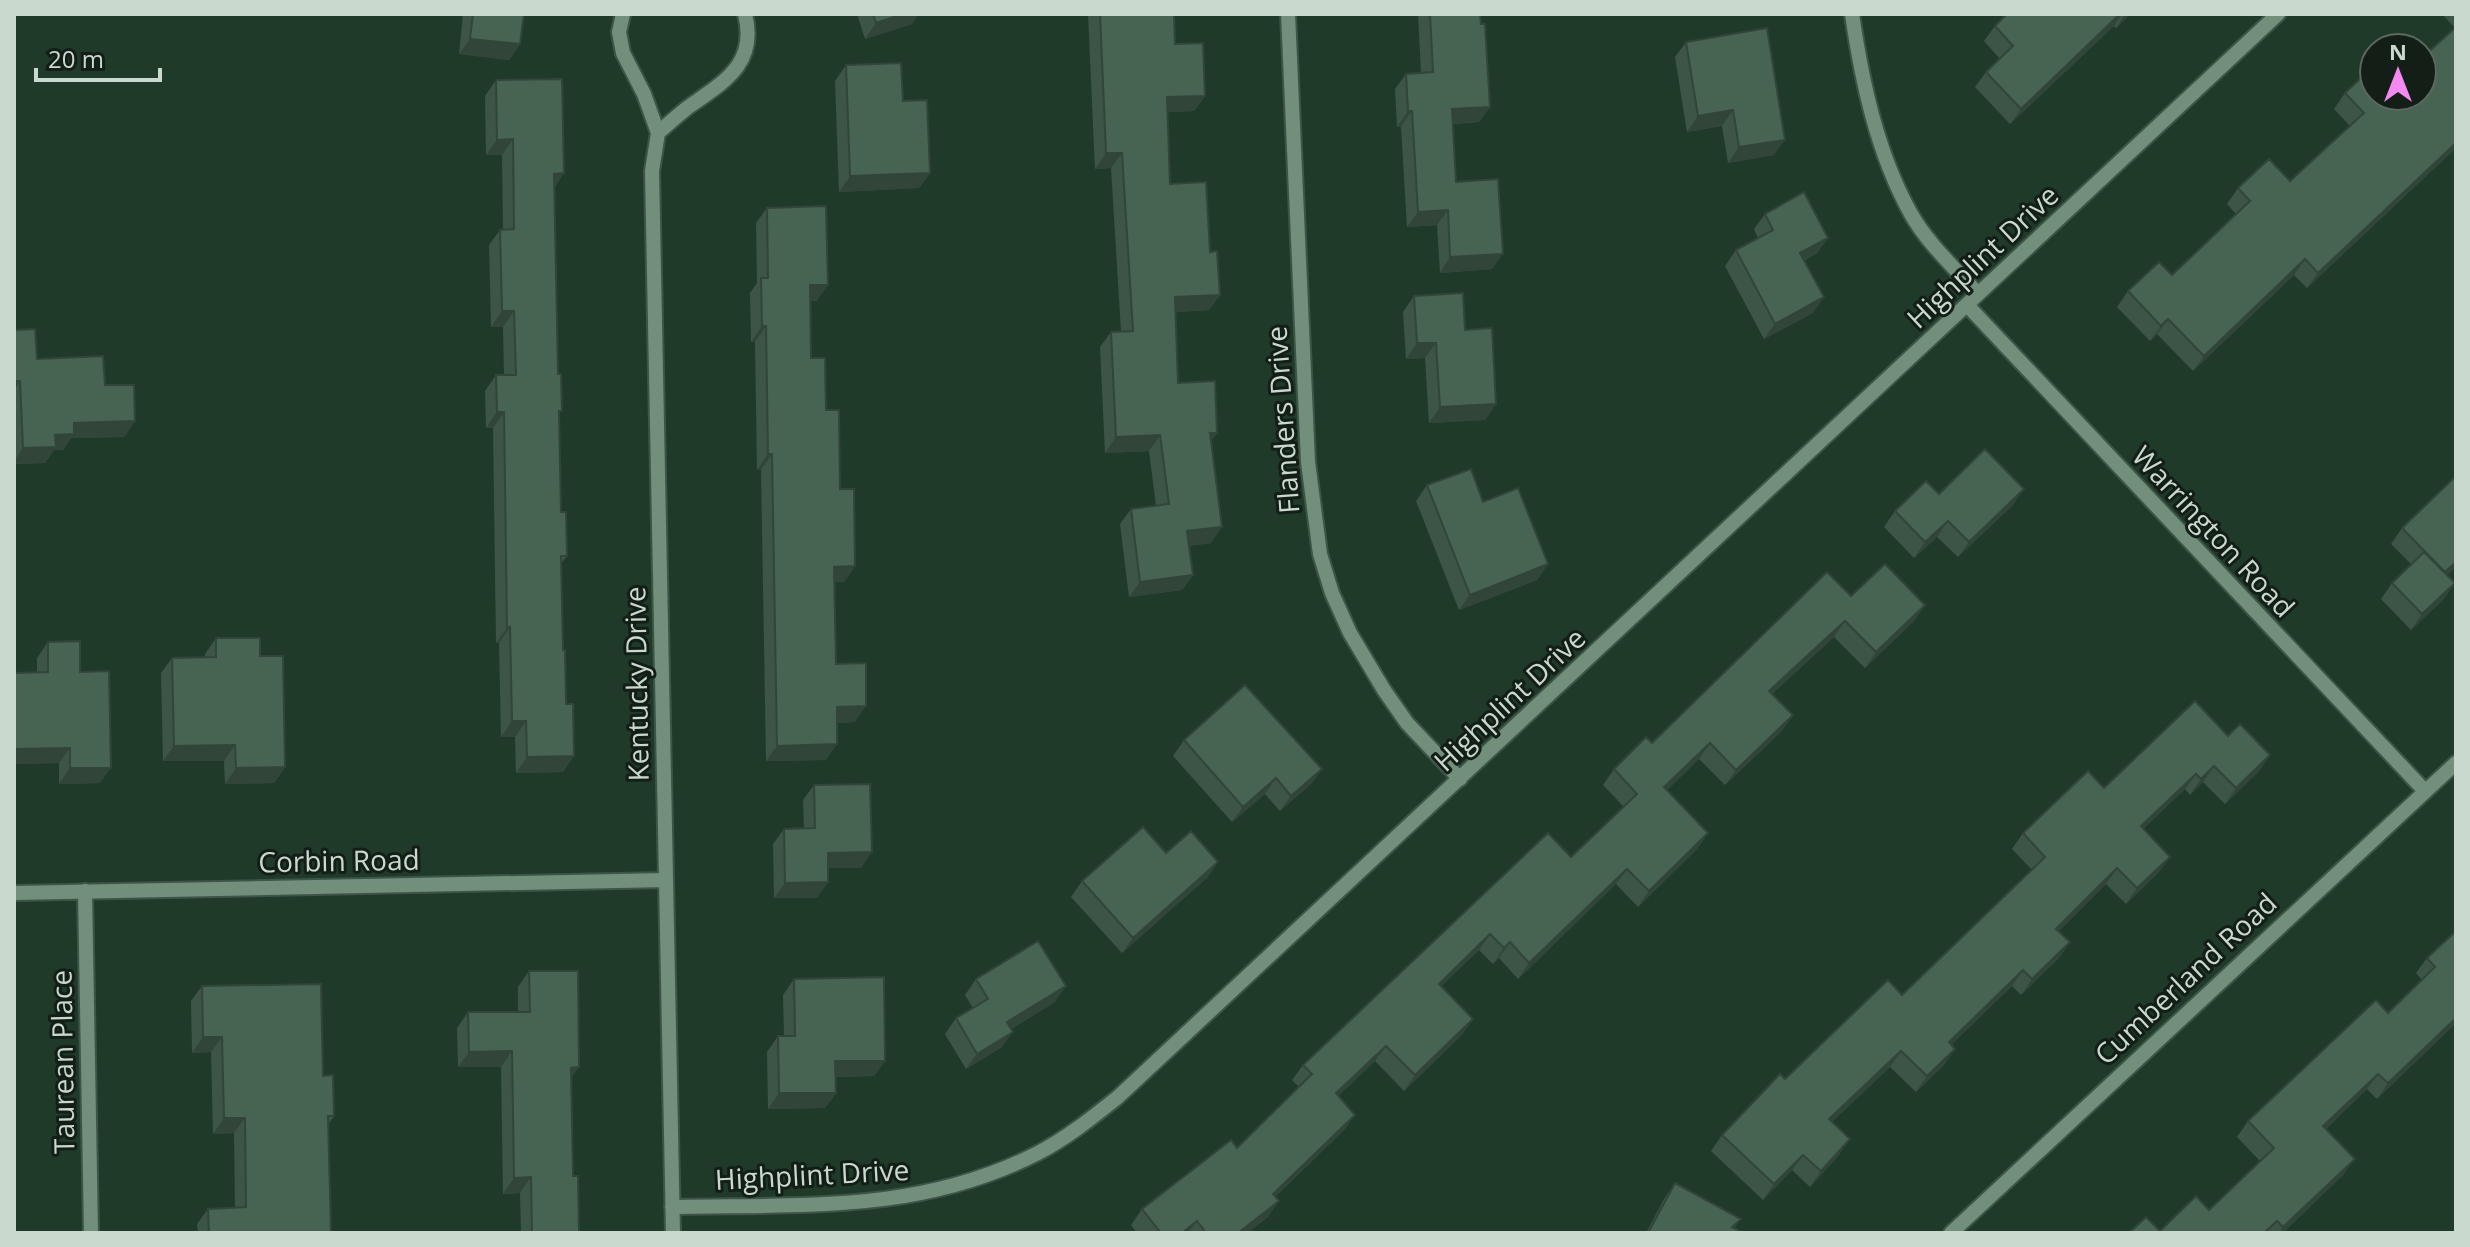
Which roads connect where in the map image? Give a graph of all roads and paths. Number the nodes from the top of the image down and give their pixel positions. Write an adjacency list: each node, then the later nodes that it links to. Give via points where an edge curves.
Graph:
1 (623, 14): 6 (street, Kentucky Drive, via 623,53)
2 (745, 14): 6 (street, via 748,35 736,70)
3 (1288, 14): 9 (street, Flanders Drive, via 1308,462 1320,554 1350,633 1384,690)
4 (1852, 14): 7 (street, Warrington Road, via 1872,116 1898,187)
5 (2278, 14): 7 (street, Highplint Drive)
6 (658, 133): 11 (street, Kentucky Drive, via 652,171)
7 (1973, 300): 9 (street, Highplint Drive); 10 (street, Warrington Road)
8 (2456, 763): 10 (street, Cumberland Road)
9 (1460, 779): 14 (street, Highplint Drive, via 1118,1097 1039,1152 981,1178 889,1200)
10 (2425, 791): 17 (street, Cumberland Road)
11 (666, 880): 12 (street, Corbin Road); 14 (street, Kentucky Drive)
12 (85, 891): 13 (street, Corbin Road); 15 (street, Taurean Place)
13 (14, 893)
14 (672, 1207): 16 (street, Kentucky Drive)
15 (91, 1233)
16 (673, 1233)
17 (1951, 1233)

